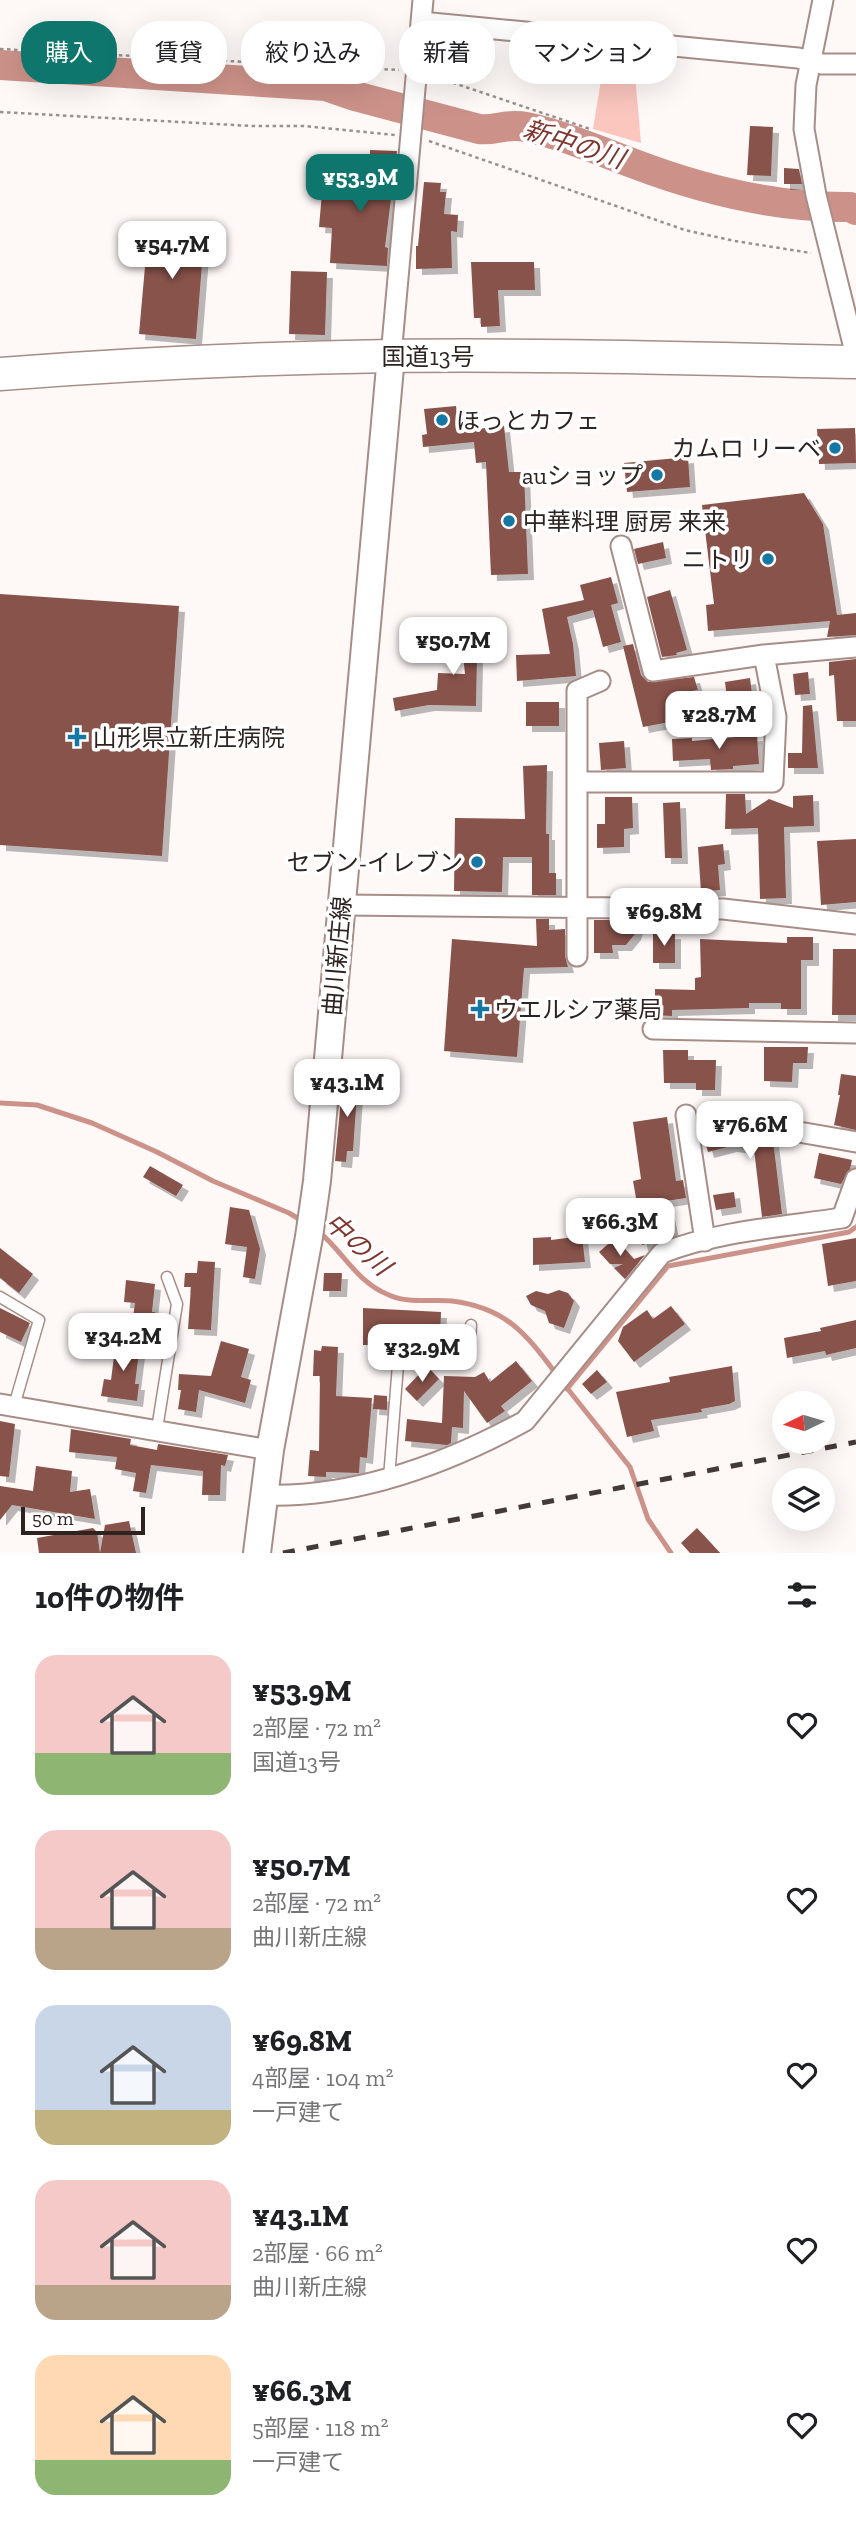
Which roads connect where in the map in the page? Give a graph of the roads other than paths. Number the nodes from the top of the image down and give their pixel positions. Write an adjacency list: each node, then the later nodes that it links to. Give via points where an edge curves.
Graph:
1 (423, 0): 3 (street)
2 (823, 0): 5 (street)
3 (421, 21)
4 (495, 29): 5 (street)
5 (811, 62): 6 (street); 9 (street, via 804,129)
6 (856, 64)
7 (415, 84): 8 (street)
8 (391, 356): 10 (highway, 国道13号); 11 (highway, 国道13号); 17 (main road, 曲川新庄線)
9 (856, 356)
10 (856, 362)
11 (0, 374)
12 (621, 547): 14 (street, via 653,671)
13 (856, 647): 14 (street)
14 (764, 655): 16 (street, via 776,717 774,782)
15 (600, 681): 16 (street, via 577,691)
16 (577, 782): 18 (street)
17 (342, 905): 18 (street); 34 (main road, 曲川新庄線, via 317,1181)
18 (578, 907): 19 (street, via 723,909); 20 (street)
19 (856, 924)
20 (577, 956)
21 (653, 1029): 22 (street)
22 (856, 1033)
23 (686, 1115): 28 (street)
24 (741, 1122): 25 (street)
25 (856, 1142)
26 (856, 1179): 27 (street)
27 (849, 1217): 28 (street)
28 (705, 1241): 35 (street, via 662,1254 525,1421 494,1438)
29 (167, 1277): 33 (lane, via 177,1304)
30 (0, 1297): 32 (lane, via 39,1320)
31 (471, 1325): 35 (lane, via 469,1357 399,1352)
32 (7, 1405): 33 (street)
33 (157, 1429): 34 (street)
34 (270, 1450): 36 (main road, 曲川新庄線)
35 (390, 1478): 36 (street, via 298,1496)
36 (264, 1495): 37 (main road, 曲川新庄線)
37 (257, 1553)

